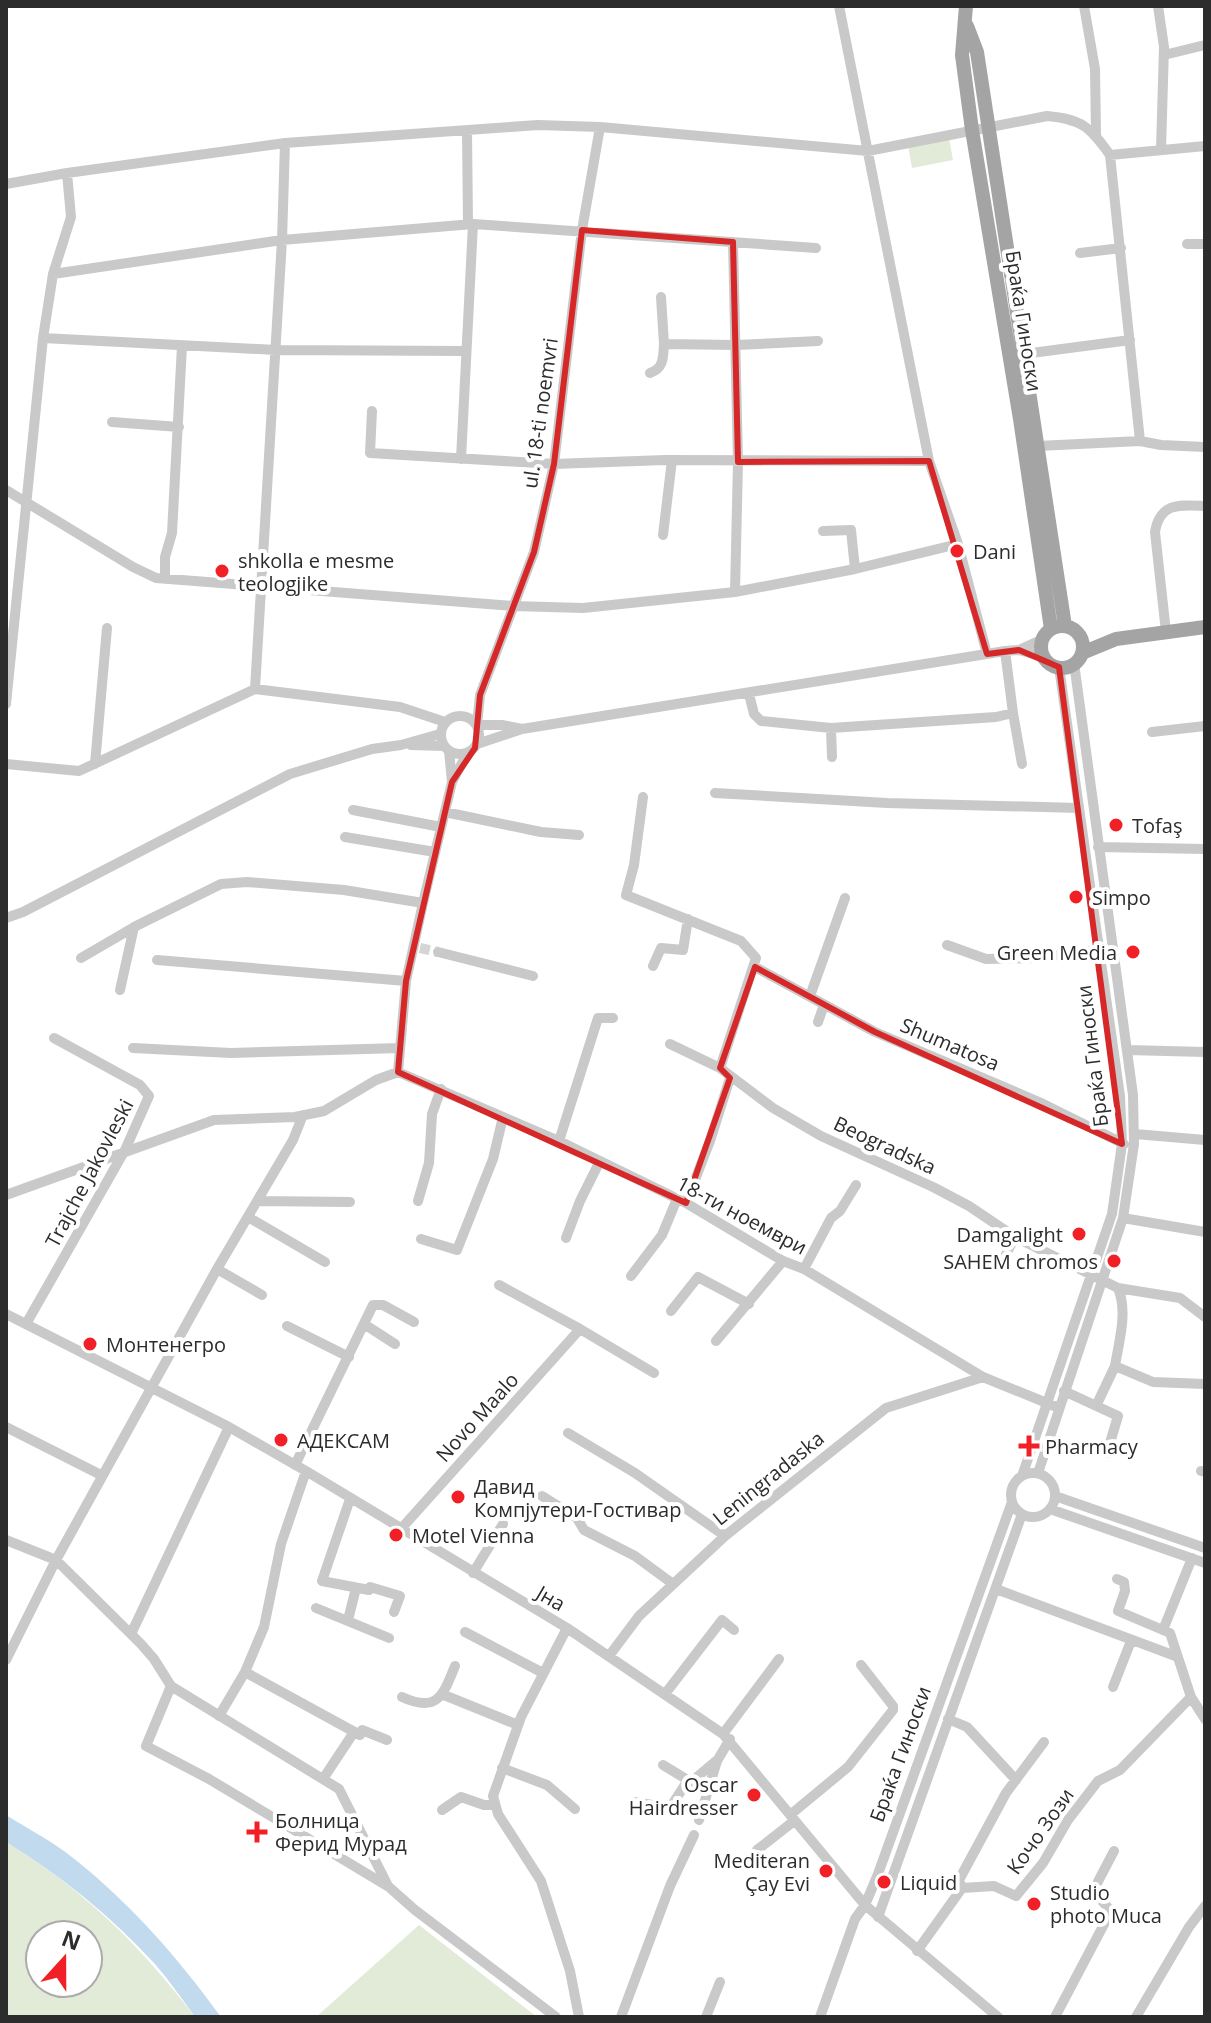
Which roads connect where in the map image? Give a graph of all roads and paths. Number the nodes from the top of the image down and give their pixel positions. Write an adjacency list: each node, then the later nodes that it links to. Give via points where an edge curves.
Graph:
1 (839, 6): 15 (street)
2 (1084, 6): 11 (street, via 1095,69)
3 (1158, 6): 6 (street)
4 (964, 9): 8 (main road, Браќа Гиноски, via 977,52); 9 (main road, Браќа Гиноски, via 962,55)
5 (1205, 45): 6 (street)
6 (1164, 55): 14 (street)
7 (600, 127): 10 (street); 15 (street); 20 (street, ul. 18-ti noemvri)
8 (988, 128): 9 (street); 11 (street, via 1047,116 1081,122); 38 (main road, Браќа Гиноски)
9 (972, 130): 15 (street); 64 (main road, Браќа Гиноски)
10 (467, 131): 12 (street); 19 (street)
11 (1096, 134): 16 (street)
12 (285, 143): 17 (street); 21 (street)
13 (1205, 146): 14 (street)
14 (1161, 150): 16 (street)
15 (868, 151): 48 (street)
16 (1110, 155): 26 (street)
17 (67, 173): 18 (street); 28 (street, via 71,217)
18 (6, 184)
19 (470, 224): 20 (street); 21 (street); 37 (street)
20 (582, 230): 22 (street); 50 (street, ul. 18-ti noemvri)
21 (282, 240): 28 (street); 36 (street)
22 (733, 242): 25 (street); 34 (street)
23 (1187, 244): 24 (street)
24 (1205, 244)
25 (816, 248)
26 (1121, 248): 27 (street); 31 (street)
27 (1080, 253)
28 (53, 274): 30 (street)
29 (661, 297): 33 (street)
30 (43, 338): 35 (street); 52 (street)
31 (1130, 340): 38 (street); 43 (street)
32 (818, 341): 34 (street)
33 (664, 344): 34 (street); 39 (street, via 663,363)
34 (736, 345): 49 (street)
35 (182, 346): 36 (street); 42 (street)
36 (276, 350): 37 (street); 59 (street)
37 (465, 351): 46 (street)
38 (1024, 354): 44 (main road, Браќа Гиноски)
39 (650, 373)
40 (372, 411): 46 (street, via 370,453)
41 (112, 422): 42 (street)
42 (179, 427): 58 (street)
43 (1140, 441): 44 (street); 45 (street)
44 (1038, 446): 64 (main road, Браќа Гиноски)
45 (1205, 447)
46 (461, 459): 50 (street)
47 (672, 460): 49 (street); 50 (street); 55 (street)
48 (929, 461): 49 (street); 56 (street)
49 (738, 462): 60 (street)
50 (554, 464): 61 (street, ul. 18-ti noemvri, via 534,552)
51 (6, 490): 52 (street)
52 (25, 502): 58 (street, via 133,567); 75 (street)
53 (1205, 506): 65 (street, via 1175,507 1157,520)
54 (823, 531): 57 (street, via 851,530)
55 (663, 535)
56 (958, 544): 57 (street); 69 (street)
57 (855, 569): 60 (street)
58 (165, 578): 59 (street)
59 (261, 584): 61 (street); 72 (street)
60 (735, 592): 61 (street, via 583,608)
61 (513, 606): 74 (street, ul. 18-ti noemvri)
62 (1205, 627): 65 (main road)
63 (107, 628): 91 (street)
64 (1058, 631): 66 (main road); 67 (street); 70 (main road, Браќа Гиноски); 71 (main road, Браќа Гиноски, via 1082,640)
65 (1166, 632): 66 (main road)
66 (1116, 639): 71 (main road)
67 (1019, 650): 68 (street); 70 (street)
68 (1005, 651): 69 (street); 76 (street)
69 (987, 654): 73 (street)
70 (1044, 657): 71 (main road)
71 (1072, 661): 96 (street, Браќа Гиноски); 102 (street, Браќа Гиноски)
72 (255, 689): 78 (street, via 400,707); 91 (street)
73 (749, 694): 81 (street, via 761,721); 82 (street)
74 (480, 695): 77 (street, ul. 18-ti noemvri); 79 (street, ul. 18-ti noemvri)
75 (6, 704)
76 (1013, 713): 81 (street); 92 (street)
77 (462, 715): 78 (street); 79 (street)
78 (445, 722): 84 (street)
79 (477, 725): 82 (street); 85 (street)
80 (1205, 726): 83 (street)
81 (831, 728): 89 (street)
82 (522, 729): 85 (street)
83 (1152, 732)
84 (440, 734): 86 (street); 87 (street)
85 (477, 744): 88 (street)
86 (401, 745): 87 (street); 107 (street, via 290,774)
87 (447, 749): 88 (street); 93 (street)
88 (468, 752): 93 (street)
89 (832, 757)
90 (6, 764): 91 (street, via 79,771)
91 (95, 764)
92 (1022, 764)
93 (452, 782): 98 (street)
94 (715, 793): 96 (street)
95 (643, 797): 108 (street, via 626,895)
96 (1079, 808): 111 (street, Браќа Гиноски)
97 (353, 810): 99 (street)
98 (445, 812): 99 (street); 100 (street)
99 (441, 827): 104 (street)
100 (579, 835)
101 (345, 837): 104 (street)
102 (1098, 847): 103 (street); 128 (street, Браќа Гиноски)
103 (1205, 849)
104 (435, 852): 106 (street)
105 (845, 898): 120 (street)
106 (423, 903): 109 (street, via 344,890 221,884); 118 (street)
107 (6, 918)
108 (688, 919): 115 (street, via 683,950 661,948); 116 (street, via 741,941 756,958)
109 (134, 927): 113 (street); 119 (street)
110 (947, 945): 111 (street, via 986,959)
111 (1099, 950): 139 (street, Браќа Гиноски)
112 (438, 952): 117 (street)
113 (81, 958)
114 (157, 960): 118 (street)
115 (653, 966)
116 (755, 967): 120 (street, Shumatosa); 130 (street)
117 (533, 976)
118 (406, 981): 127 (street)
119 (120, 990)
120 (810, 996): 121 (street, Shumatosa)
121 (824, 1005): 123 (street); 139 (street, Shumatosa)
122 (613, 1018): 138 (street, via 598,1018)
123 (818, 1022)
124 (54, 1038): 140 (street, Trajche Jakovleski, via 147,1090 148,1102)
125 (670, 1044): 130 (street, Beogradska)
126 (133, 1048): 127 (street, via 231,1053)
127 (400, 1048): 131 (street)
128 (1127, 1050): 129 (street); 136 (street, Браќа Гиноски)
129 (1205, 1052)
130 (720, 1068): 132 (street, Beogradska)
131 (398, 1072): 133 (street, 18-ти ноември); 134 (street, via 324,1111)
132 (730, 1078): 146 (street, via 710,1141); 151 (street, Beogradska, via 821,1136 933,1187)
133 (441, 1089): 135 (street, 18-ти ноември); 145 (street)
134 (303, 1115): 140 (street, via 214,1120); 144 (street)
135 (503, 1117): 138 (street, 18-ти ноември); 153 (street, via 493,1159 457,1250)
136 (1135, 1139): 137 (street, Shumatosa); 139 (street, Shumatosa); 149 (street, Браќа Гиноски)
137 (1205, 1140)
138 (559, 1141): 141 (street, 18-ти ноември)
139 (1122, 1144): 159 (street, Браќа Гиноски, via 1112,1214)
140 (125, 1150): 143 (street); 170 (street, Trajche Jakovleski)
141 (600, 1161): 146 (street, 18-ти ноември); 152 (street)
142 (856, 1185): 158 (street)
143 (6, 1195)
144 (257, 1201): 147 (street); 148 (street)
145 (418, 1201)
146 (682, 1201): 154 (street, 18-ти ноември); 160 (street)
147 (350, 1202)
148 (248, 1217): 155 (street); 157 (street)
149 (1123, 1218): 150 (street); 161 (street, Браќа Гиноски)
150 (1205, 1232)
151 (1015, 1237): 156 (street); 159 (street, Beogradska)
152 (566, 1238)
153 (421, 1239)
154 (783, 1261): 158 (street, 18-ти ноември); 165 (street)
155 (325, 1262)
156 (1002, 1262)
157 (217, 1269): 164 (street); 181 (street)
158 (804, 1269): 179 (street, 18-ти ноември)
159 (1090, 1273): 161 (street); 183 (street, Браќа Гиноски)
160 (631, 1276)
161 (1102, 1278): 163 (street); 182 (street, Браќа Гиноски)
162 (499, 1285): 173 (street)
163 (1118, 1288): 168 (street, via 1180,1298); 177 (street, via 1122,1315)
164 (262, 1295)
165 (749, 1304): 166 (street, via 698,1277); 174 (street)
166 (671, 1311)
167 (6, 1314): 170 (street, Јна)
168 (1205, 1317)
169 (414, 1322): 171 (street, via 373,1305)
170 (26, 1324): 181 (street, Јна)
171 (364, 1324): 175 (street); 176 (street)
172 (287, 1326): 176 (street)
173 (580, 1329): 178 (street); 202 (street, Novo Maalo)
174 (716, 1341)
175 (395, 1344)
176 (349, 1357): 190 (street)
177 (1115, 1366): 180 (street, via 1153,1382); 184 (street)
178 (654, 1373)
179 (983, 1377): 183 (street, 18-ти ноември); 203 (street, Leningradaska, via 886,1408)
180 (1205, 1384)
181 (153, 1388): 187 (street, Јна); 193 (street)
182 (1064, 1391): 184 (street); 185 (street, Браќа Гиноски)
183 (1047, 1403): 185 (street, 18-ти ноември); 194 (street, Браќа Гиноски)
184 (1097, 1404): 189 (street, via 1118,1416)
185 (1059, 1408): 192 (street, Браќа Гиноски)
186 (6, 1427): 193 (street)
187 (229, 1427): 190 (street, Јна); 221 (street)
188 (568, 1433): 203 (street)
189 (1107, 1453)
190 (295, 1465): 191 (street, Јна)
191 (306, 1471): 197 (street, Јна); 230 (street, via 281,1544 264,1627)
192 (1038, 1473): 194 (street); 196 (street, via 1051,1481)
193 (101, 1475): 207 (street)
194 (1022, 1476): 198 (street, Браќа Гиноски, via 1012,1487)
195 (542, 1496): 211 (street, via 577,1518 584,1530 635,1556)
196 (1055, 1496): 199 (street); 205 (street)
197 (350, 1499): 202 (street, Јна); 212 (street, via 322,1581)
198 (1012, 1502): 200 (street); 263 (street, Браќа Гиноски)
199 (1050, 1509): 200 (street, via 1037,1517); 206 (street)
200 (1022, 1514): 213 (street, Браќа Гиноски)
201 (503, 1524): 209 (street)
202 (400, 1530): 209 (street, Јна)
203 (725, 1536): 211 (street, Leningradaska)
204 (6, 1540): 207 (street)
205 (1205, 1548)
206 (1192, 1558): 208 (street); 219 (street)
207 (56, 1560): 221 (street); 227 (street)
208 (1205, 1563)
209 (473, 1573): 217 (street, Јна)
210 (1117, 1579): 219 (street, via 1124,1582 1125,1591 1118,1611)
211 (673, 1584): 224 (street, Leningradaska, via 639,1616)
212 (356, 1588): 215 (street, via 400,1596); 216 (street)
213 (996, 1589): 223 (street); 239 (street, Браќа Гиноски)
214 (316, 1608): 216 (street)
215 (394, 1612)
216 (348, 1620): 222 (street)
217 (567, 1628): 224 (street, Јна); 231 (street)
218 (734, 1630): 234 (street, via 722,1620)
219 (1163, 1630): 225 (street, via 1170,1633)
220 (465, 1632): 231 (street)
221 (131, 1634): 232 (street)
222 (389, 1638)
223 (1131, 1641): 225 (street); 233 (street)
224 (609, 1656): 234 (street, Јна)
225 (1178, 1657): 237 (street)
226 (779, 1659): 243 (street)
227 (6, 1660)
228 (861, 1665): 256 (street, via 893,1710 848,1767)
229 (455, 1666): 235 (street)
230 (245, 1672): 238 (street); 242 (street)
231 (543, 1673): 241 (street)
232 (171, 1686): 238 (street); 261 (street, via 146,1746)
233 (1113, 1687)
234 (665, 1694): 243 (street, Јна)
235 (444, 1695): 236 (street, via 425,1703); 241 (street)
236 (402, 1697)
237 (1191, 1697): 240 (street); 262 (street, Кочо Зози, via 1120,1770 1098,1781 1016,1896 994,1886)
238 (219, 1716): 249 (street)
239 (948, 1719): 251 (street, via 967,1727); 265 (street, Браќа Гиноски)
240 (1205, 1719)
241 (518, 1725): 248 (street)
242 (354, 1732): 244 (street); 249 (street)
243 (726, 1736): 246 (street); 256 (street, Јна)
244 (387, 1740)
245 (1044, 1742): 251 (street)
246 (717, 1761): 250 (street); 257 (street)
247 (663, 1765): 250 (street)
248 (502, 1768): 253 (street); 254 (street, via 547,1785)
249 (323, 1779): 261 (street, via 339,1789)
250 (688, 1780): 252 (street, via 670,1808)
251 (1016, 1780): 262 (street, via 959,1880)
252 (634, 1802)
253 (494, 1805): 255 (street, via 461,1797); 269 (street, via 541,1881)
254 (575, 1809)
255 (442, 1810)
256 (792, 1818): 259 (street); 263 (street, Јна)
257 (699, 1820)
258 (694, 1835): 270 (street)
259 (757, 1850)
260 (1114, 1851): 274 (street, via 1093,1891 1111,1911)
261 (389, 1887): 268 (street)
262 (962, 1888): 266 (street)
263 (865, 1905): 265 (street, Јна); 272 (street, Браќа Гиноски, via 855,1919)
264 (1205, 1906): 275 (street)
265 (878, 1917): 266 (street, Јна)
266 (917, 1951): 273 (street, Јна)
267 (720, 1982): 271 (street)
268 (556, 2017)
269 (579, 2017)
270 (621, 2017)
271 (706, 2017)
272 (820, 2017)
273 (998, 2017)
274 (1055, 2017)
275 (1136, 2017)

